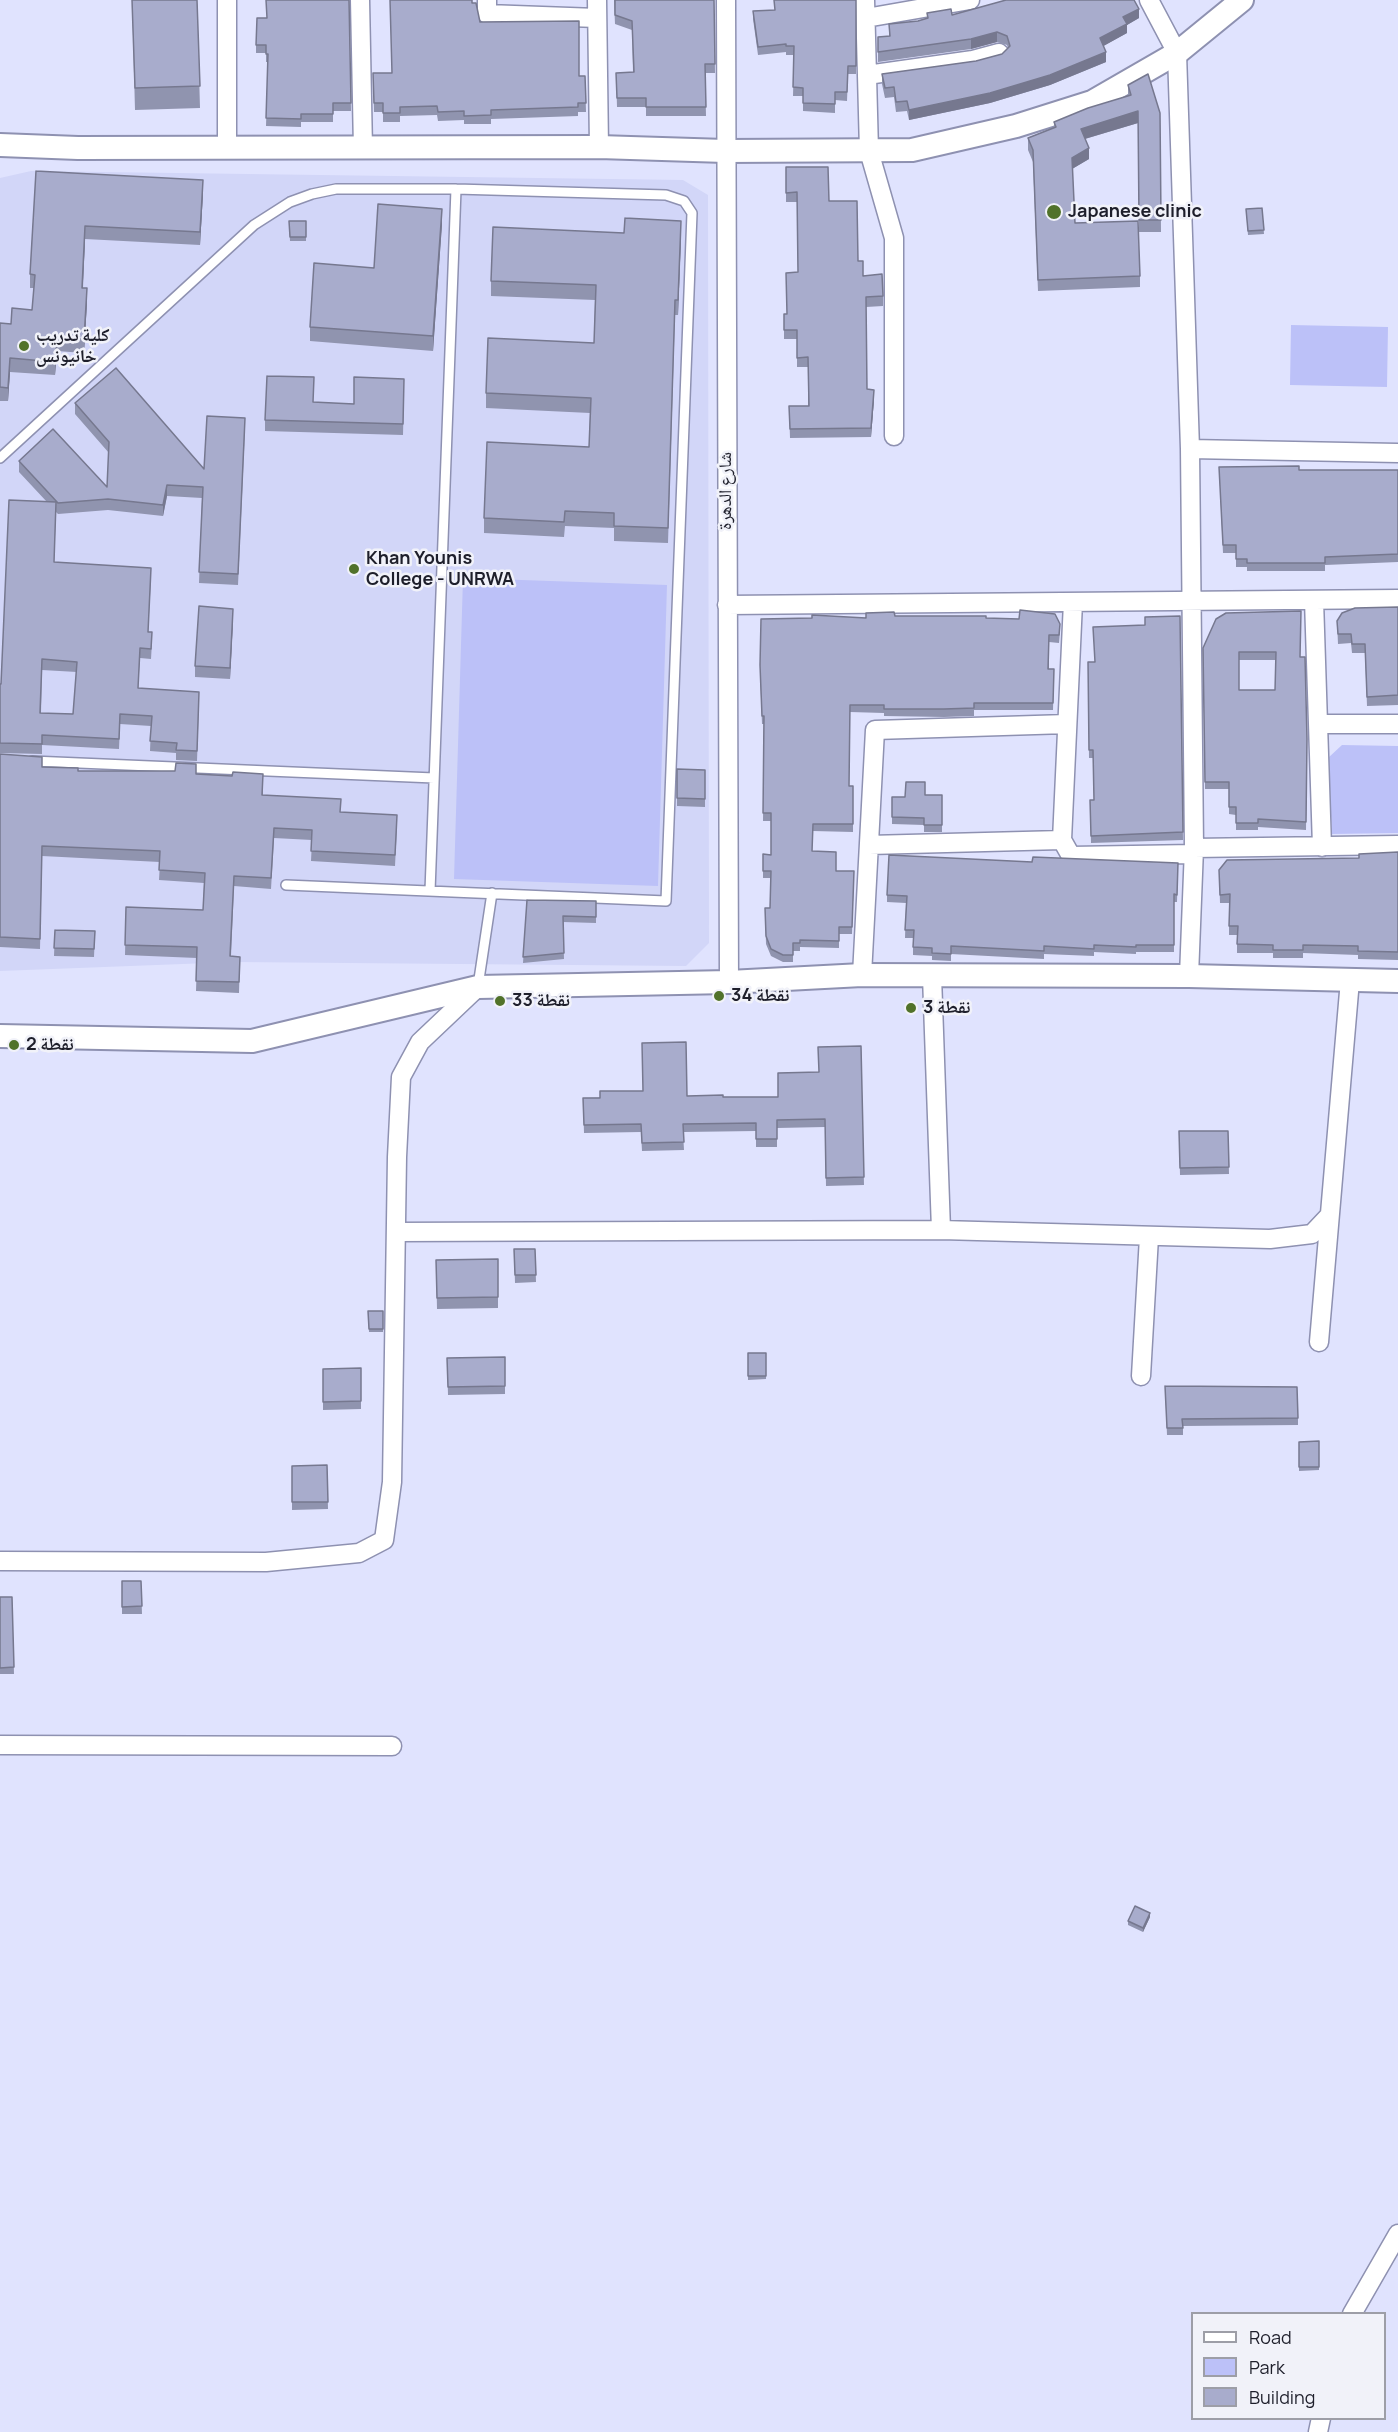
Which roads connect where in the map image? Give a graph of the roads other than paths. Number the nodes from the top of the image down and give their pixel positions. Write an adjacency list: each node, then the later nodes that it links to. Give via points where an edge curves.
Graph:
1 (227, 0): 14 (street)
2 (360, 0): 16 (street)
3 (487, 0): 8 (street, via 487,14)
4 (726, 0): 17 (street, شارع الدهرة)
5 (969, 0): 9 (street)
6 (1149, 0): 11 (street)
7 (1231, 4): 11 (street)
8 (597, 9): 15 (street)
9 (866, 9): 12 (street)
10 (999, 53): 12 (street)
11 (1178, 53): 18 (street, via 1092,102 912,150); 21 (street)
12 (867, 75): 18 (street)
13 (0, 145): 14 (street)
14 (227, 147): 16 (street)
15 (599, 147): 16 (street); 17 (street)
16 (363, 149)
17 (725, 151): 18 (street); 28 (street, شارع الدهرة)
18 (869, 151): 20 (street, via 894,238)
19 (456, 189): 23 (lane, via 336,189 290,202 254,225); 33 (lane); 41 (lane, via 666,195 684,201 692,213 666,901)
20 (894, 436)
21 (1190, 449): 22 (street); 26 (street)
22 (1398, 453)
23 (0, 458)
24 (1398, 599): 25 (street)
25 (1314, 600): 26 (street); 30 (street)
26 (1191, 601): 27 (street); 38 (street)
27 (1073, 602): 28 (street); 29 (street)
28 (727, 605): 47 (street, شارع الدهرة)
29 (1067, 724): 34 (street); 35 (street, via 875,730)
30 (1318, 724): 31 (street); 37 (street)
31 (1398, 724)
32 (23, 760): 33 (lane)
33 (434, 777): 40 (lane)
34 (1062, 840): 35 (street); 38 (street, via 1071,856)
35 (869, 845): 42 (street)
36 (1398, 845): 37 (street)
37 (1322, 847): 38 (street)
38 (1194, 851): 44 (street)
39 (286, 885): 40 (lane)
40 (430, 891): 41 (lane)
41 (492, 893): 48 (lane)
42 (862, 975): 43 (street); 47 (street)
43 (932, 976): 44 (street); 51 (street)
44 (1190, 976): 45 (street)
45 (1350, 980): 46 (street); 50 (street)
46 (1398, 981)
47 (729, 982): 48 (street)
48 (478, 987): 49 (street, via 252,1041); 52 (street, via 420,1042 401,1077)
49 (0, 1036)
50 (1329, 1215): 53 (street, via 1312,1234 1270,1239); 54 (street)
51 (940, 1230): 52 (street); 53 (street)
52 (396, 1232): 56 (street, via 392,1482 384,1540 359,1553 266,1562)
53 (1149, 1237): 55 (street)
54 (1318, 1342)
55 (1141, 1376)
56 (0, 1561)
57 (0, 1745): 58 (street)
58 (392, 1746)
59 (1398, 2234): 60 (street)
60 (1353, 2312)

